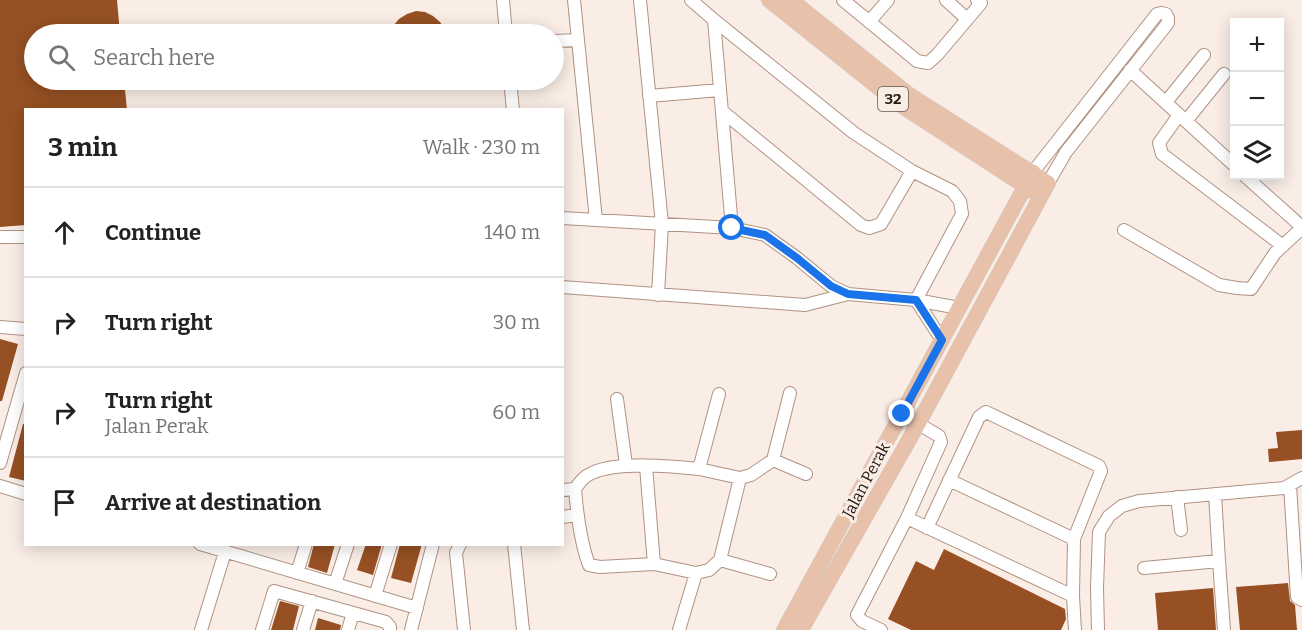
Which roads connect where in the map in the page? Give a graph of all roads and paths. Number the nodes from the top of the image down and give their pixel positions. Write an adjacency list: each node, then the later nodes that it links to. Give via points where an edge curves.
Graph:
1 (503, 0): 14 (street)
2 (574, 0): 15 (street)
3 (640, 0): 22 (street)
4 (692, 0): 12 (street)
5 (769, 0): 32 (main road, 32, via 899,104)
6 (791, 0): 29 (main road, 32, via 908,94)
7 (843, 0): 13 (street)
8 (888, 0): 13 (street)
9 (946, 0): 11 (street)
10 (980, 1): 11 (street)
11 (967, 19): 13 (street, via 927,63 917,62)
12 (714, 20): 21 (street); 28 (street, via 854,133)
13 (869, 22)
14 (505, 24)
15 (578, 40): 16 (street); 35 (street)
16 (564, 41)
17 (1204, 55): 23 (street)
18 (1130, 70): 23 (street); 29 (street, via 1168,23 1166,14 1157,14); 31 (street, via 1066,152)
19 (1224, 74): 26 (street)
20 (511, 90): 24 (street)
21 (720, 90): 22 (street); 25 (street)
22 (649, 96): 36 (street)
23 (1166, 102): 26 (street)
24 (513, 108)
25 (722, 111): 28 (street, via 869,228 881,224); 37 (street)
26 (1183, 118): 27 (street); 42 (street, via 1159,143 1162,154)
27 (1230, 161)
28 (912, 171): 46 (street, via 952,191 960,201 962,214)
29 (1033, 172): 31 (main road, 32); 32 (main road, Jalan Perak)
30 (1249, 180): 38 (street)
31 (1048, 183): 33 (main road, Jalan Perak)
32 (1026, 187): 33 (main road, 32); 47 (main road, Jalan Perak)
33 (1041, 197): 50 (main road, Jalan Perak)
34 (564, 219): 35 (street)
35 (596, 220): 36 (street)
36 (662, 224): 37 (street); 45 (street)
37 (732, 228): 44 (street, via 765,235 831,286)
38 (1302, 228): 42 (street)
39 (1124, 230): 42 (street, via 1219,285 1237,288 1251,289)
40 (0, 237): 41 (street)
41 (24, 237)
42 (1283, 246)
43 (564, 287): 45 (street)
44 (848, 294): 45 (street, via 804,305); 46 (street)
45 (658, 295)
46 (916, 300): 47 (street); 51 (street)
47 (959, 308): 51 (main road, Jalan Perak)
48 (0, 327): 49 (street)
49 (24, 329)
50 (964, 339): 51 (main road); 57 (main road, Jalan Perak)
51 (939, 345): 56 (main road, Jalan Perak)
52 (24, 380): 59 (street)
53 (790, 393): 58 (street)
54 (719, 394): 62 (street)
55 (617, 399): 60 (street)
56 (902, 414): 57 (street); 111 (main road, Jalan Perak)
57 (918, 424): 75 (street, via 939,436 941,442); 112 (main road, Jalan Perak)
58 (773, 460): 63 (street); 64 (street)
59 (0, 463)
60 (626, 465): 61 (street); 69 (street, via 592,472)
61 (646, 466): 62 (street); 90 (street)
62 (699, 469): 64 (street)
63 (806, 474)
64 (740, 478): 88 (street)
65 (1302, 478): 67 (street)
66 (949, 480): 76 (street); 78 (street); 78 (street, via 979,417 986,412 1099,466 1101,471)
67 (1290, 485): 71 (street); 98 (street, via 1297,597)
68 (0, 486): 70 (street)
69 (569, 490): 73 (street)
70 (24, 493)
71 (1215, 494): 72 (street); 89 (street)
72 (1177, 497): 77 (street); 115 (street, via 1122,506 1109,516 1099,532)
73 (578, 515): 74 (street); 90 (street, via 589,565)
74 (564, 517)
75 (907, 518): 76 (street); 113 (street, via 857,615)
76 (927, 528): 97 (street)
77 (1181, 530)
78 (1074, 539): 97 (street)
79 (206, 546): 87 (street)
80 (305, 546): 92 (street)
81 (347, 546): 95 (street)
82 (390, 546): 96 (street)
83 (432, 546): 100 (street)
84 (458, 546): 108 (street)
85 (514, 546): 109 (street)
86 (243, 551): 87 (street); 92 (street)
87 (225, 552): 103 (street)
88 (720, 560): 93 (street, via 709,570); 94 (street)
89 (1219, 561): 91 (street); 116 (street)
90 (654, 564): 93 (street)
91 (1144, 568)
92 (297, 573): 95 (street)
93 (696, 573): 110 (street)
94 (770, 574)
95 (335, 584): 96 (street)
96 (375, 596): 100 (street)
97 (1073, 596): 114 (street)
98 (1302, 600)
99 (312, 601): 101 (street); 104 (street, via 274,591); 105 (street)
100 (417, 608): 107 (street)
101 (353, 613): 102 (street, via 386,622); 106 (street)
102 (390, 629)
103 (201, 630)
104 (262, 630)
105 (303, 630)
106 (348, 630)
107 (411, 630)
108 (464, 630)
109 (523, 630)
110 (679, 630)
111 (784, 630)
112 (801, 630)
113 (881, 630)
114 (1075, 630)
115 (1098, 630)
116 (1224, 630)

